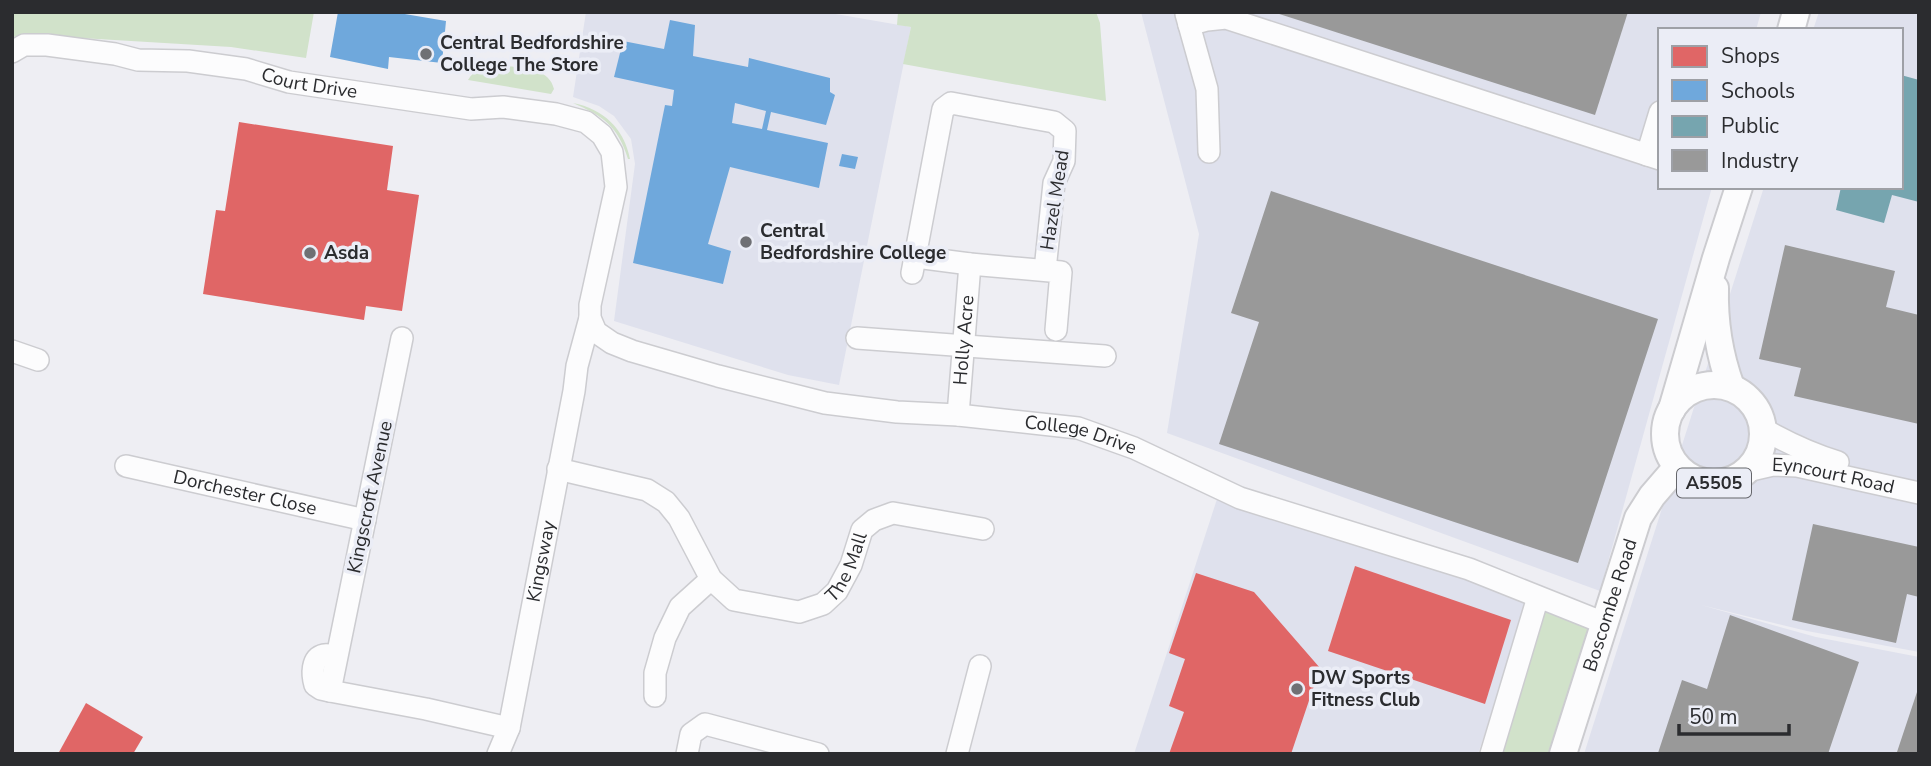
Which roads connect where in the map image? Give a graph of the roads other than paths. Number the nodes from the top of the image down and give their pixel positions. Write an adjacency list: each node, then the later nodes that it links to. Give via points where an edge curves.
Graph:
1 (1187, 19): 4 (street, via 1207,89); 5 (street, via 1226,18)
2 (12, 52): 10 (street, Court Drive, via 24,45 47,46 138,60 188,61 246,69 289,82 471,109 503,107 556,114 586,122 602,135 612,152 616,187)
3 (1658, 125): 5 (street)
4 (1209, 152)
5 (1653, 157)
6 (1738, 189): 7 (main road, A5505)
7 (1716, 258): 20 (main road, A5505, via 1714,304 1720,358); 21 (main road, A5505)
8 (970, 264): 9 (street); 9 (street, Hazel Mead, via 914,265 943,109 951,103 1054,122 1065,131); 15 (street, Holly Acre)
9 (1045, 270): 11 (street, via 1061,272)
10 (590, 317): 14 (street, via 596,332); 19 (street, Kingsway)
11 (1056, 330)
12 (402, 338): 30 (street, Kingscroft Avenue)
13 (856, 338): 15 (street)
14 (612, 343): 19 (street); 22 (street, College Drive, via 666,362 825,403)
15 (965, 345): 17 (street); 22 (street, Holly Acre)
16 (12, 351): 18 (street)
17 (1105, 356)
18 (38, 360)
19 (577, 366): 26 (street, Kingsway)
20 (1731, 387): 21 (main road, via 1698,387); 23 (main road, A5505, via 1758,411)
21 (1672, 409): 25 (main road, A5505, via 1665,439)
22 (958, 415): 33 (street, College Drive, via 1078,428 1134,448 1240,498 1469,569)
23 (1763, 429): 27 (main road, A5505, via 1763,444); 28 (street, Eyncourt Road, via 1812,454)
24 (126, 466): 30 (street, Dorchester Close)
25 (1677, 467): 27 (main road, A5505, via 1689,477 1719,483); 34 (main road, Boscombe Road / A5505, via 1638,518)
26 (558, 469): 32 (street, The Mall, via 647,490 666,502); 37 (street, Kingsway)
27 (1747, 471): 29 (street, Eyncourt Road, via 1797,466)
28 (1919, 480)
29 (1919, 493)
30 (365, 520): 37 (street, Kingscroft Avenue, via 330,691)
31 (983, 528): 32 (street, The Mall, via 893,513 874,520 862,530 837,591 822,604 799,612 734,600)
32 (711, 579): 36 (street, via 680,607 670,627 655,673)
33 (1538, 597): 34 (street, College Drive); 42 (street)
34 (1604, 623): 43 (main road, Boscombe Road / A5505)
35 (980, 666): 41 (street)
36 (655, 696)
37 (509, 728): 38 (street, Kingsway)
38 (498, 754)
39 (687, 754): 40 (street, via 691,734 705,724)
40 (818, 754)
41 (957, 754)
42 (1491, 754)
43 (1563, 754)

